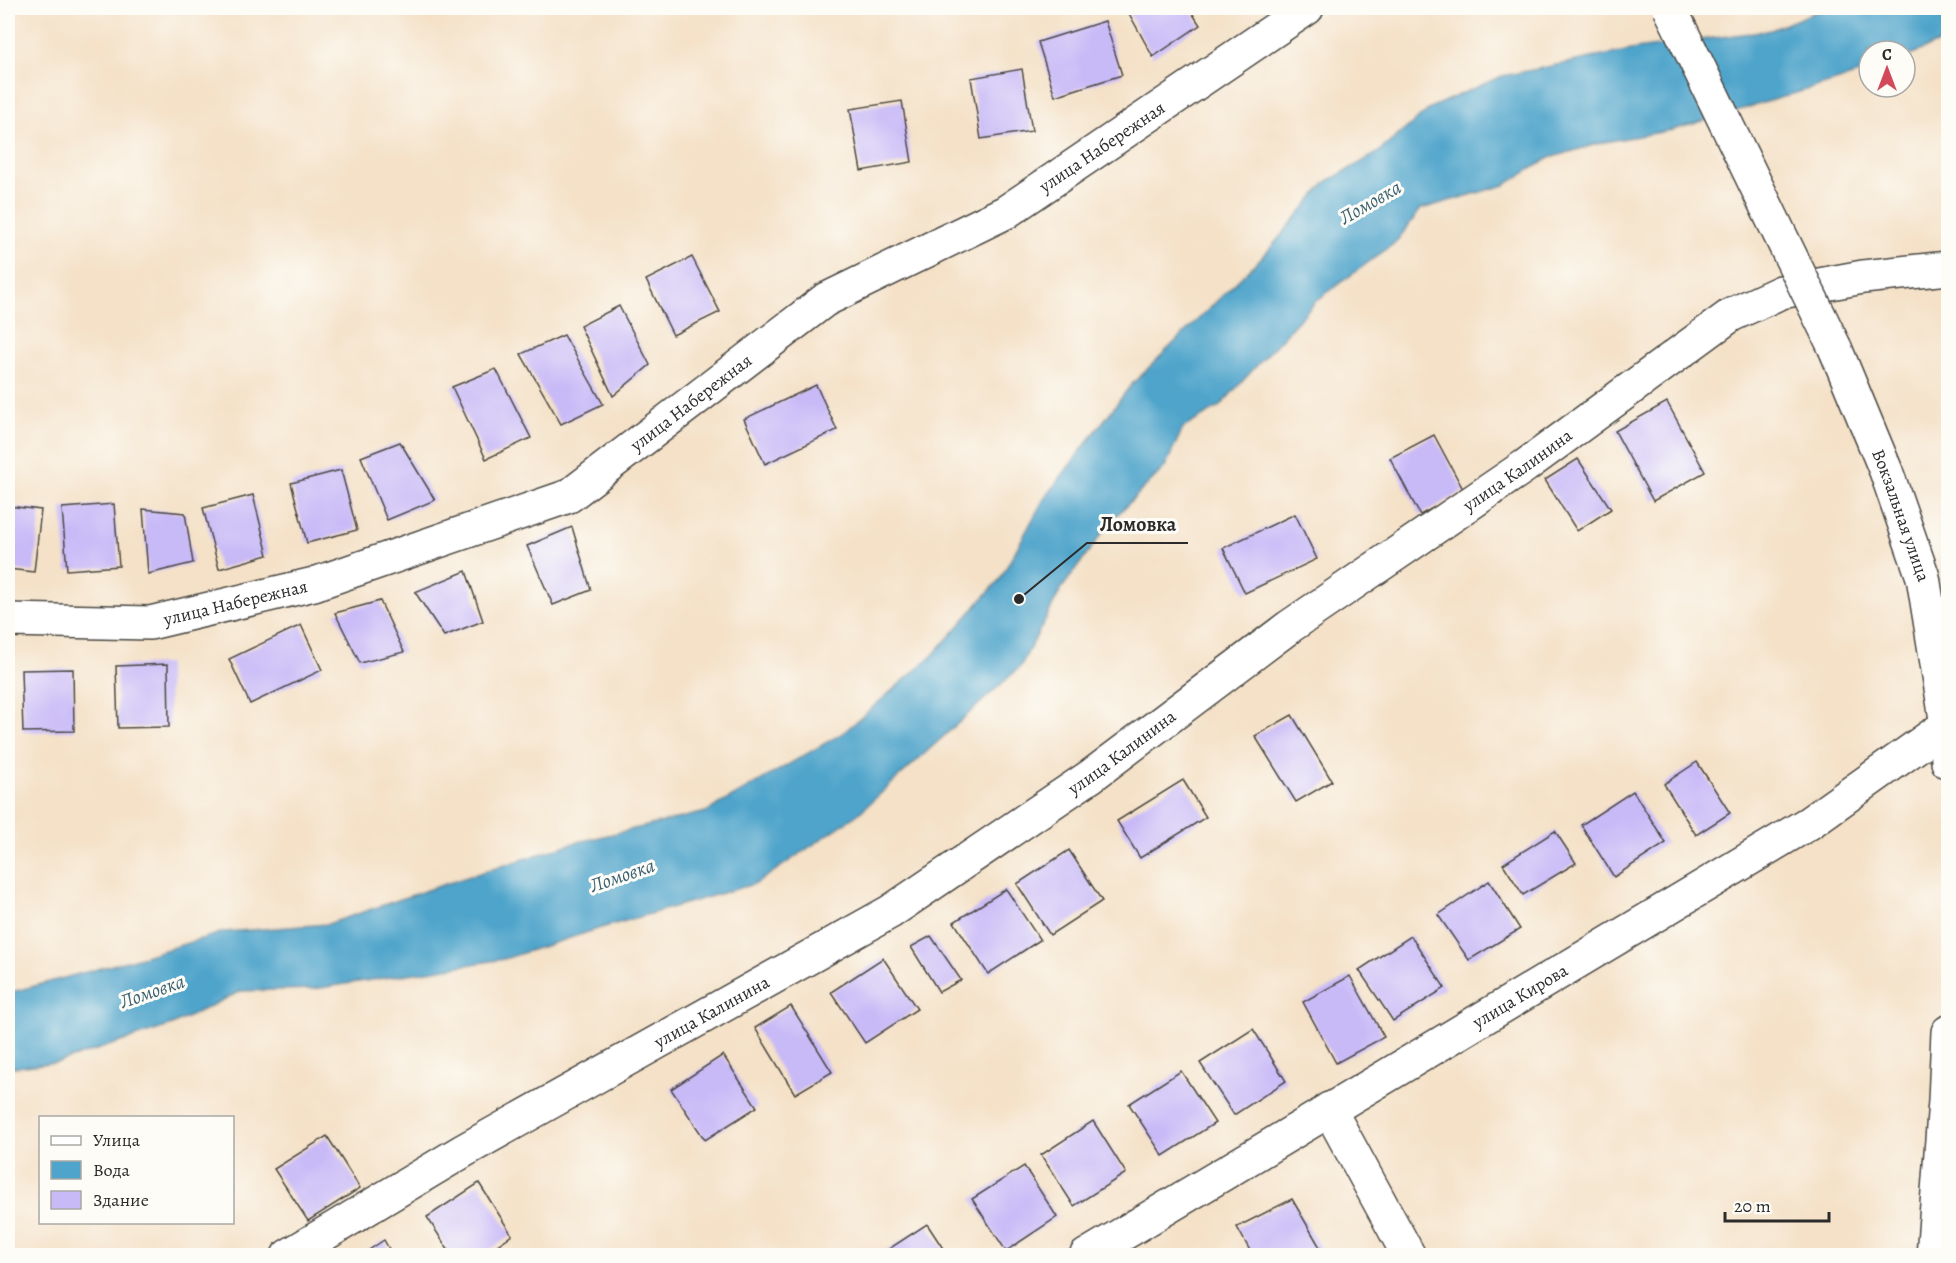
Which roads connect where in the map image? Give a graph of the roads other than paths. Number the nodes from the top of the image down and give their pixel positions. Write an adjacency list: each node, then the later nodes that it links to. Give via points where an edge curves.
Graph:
1 (1307, 8): 5 (street, улица Набережная, via 1006,212 825,300 569,496 314,584 150,623)
2 (1670, 8): 4 (street, Вокзальная улица, bridge, via 1835,348 1886,471)
3 (1948, 268): 10 (street, улица Калинина, via 1863,277 1781,292 1731,315 1526,466 1289,627 1091,776 890,912 463,1151)
4 (1936, 573): 6 (street, Вокзальная улица)
5 (8, 620)
6 (1947, 725): 7 (street, Вокзальная улица); 9 (street, улица Кирова, via 1809,823)
7 (1948, 762)
8 (1948, 1032): 13 (street)
9 (1329, 1109): 11 (street, улица Кирова); 12 (street)
10 (288, 1256)
11 (1086, 1256)
12 (1408, 1256)
13 (1933, 1256)

